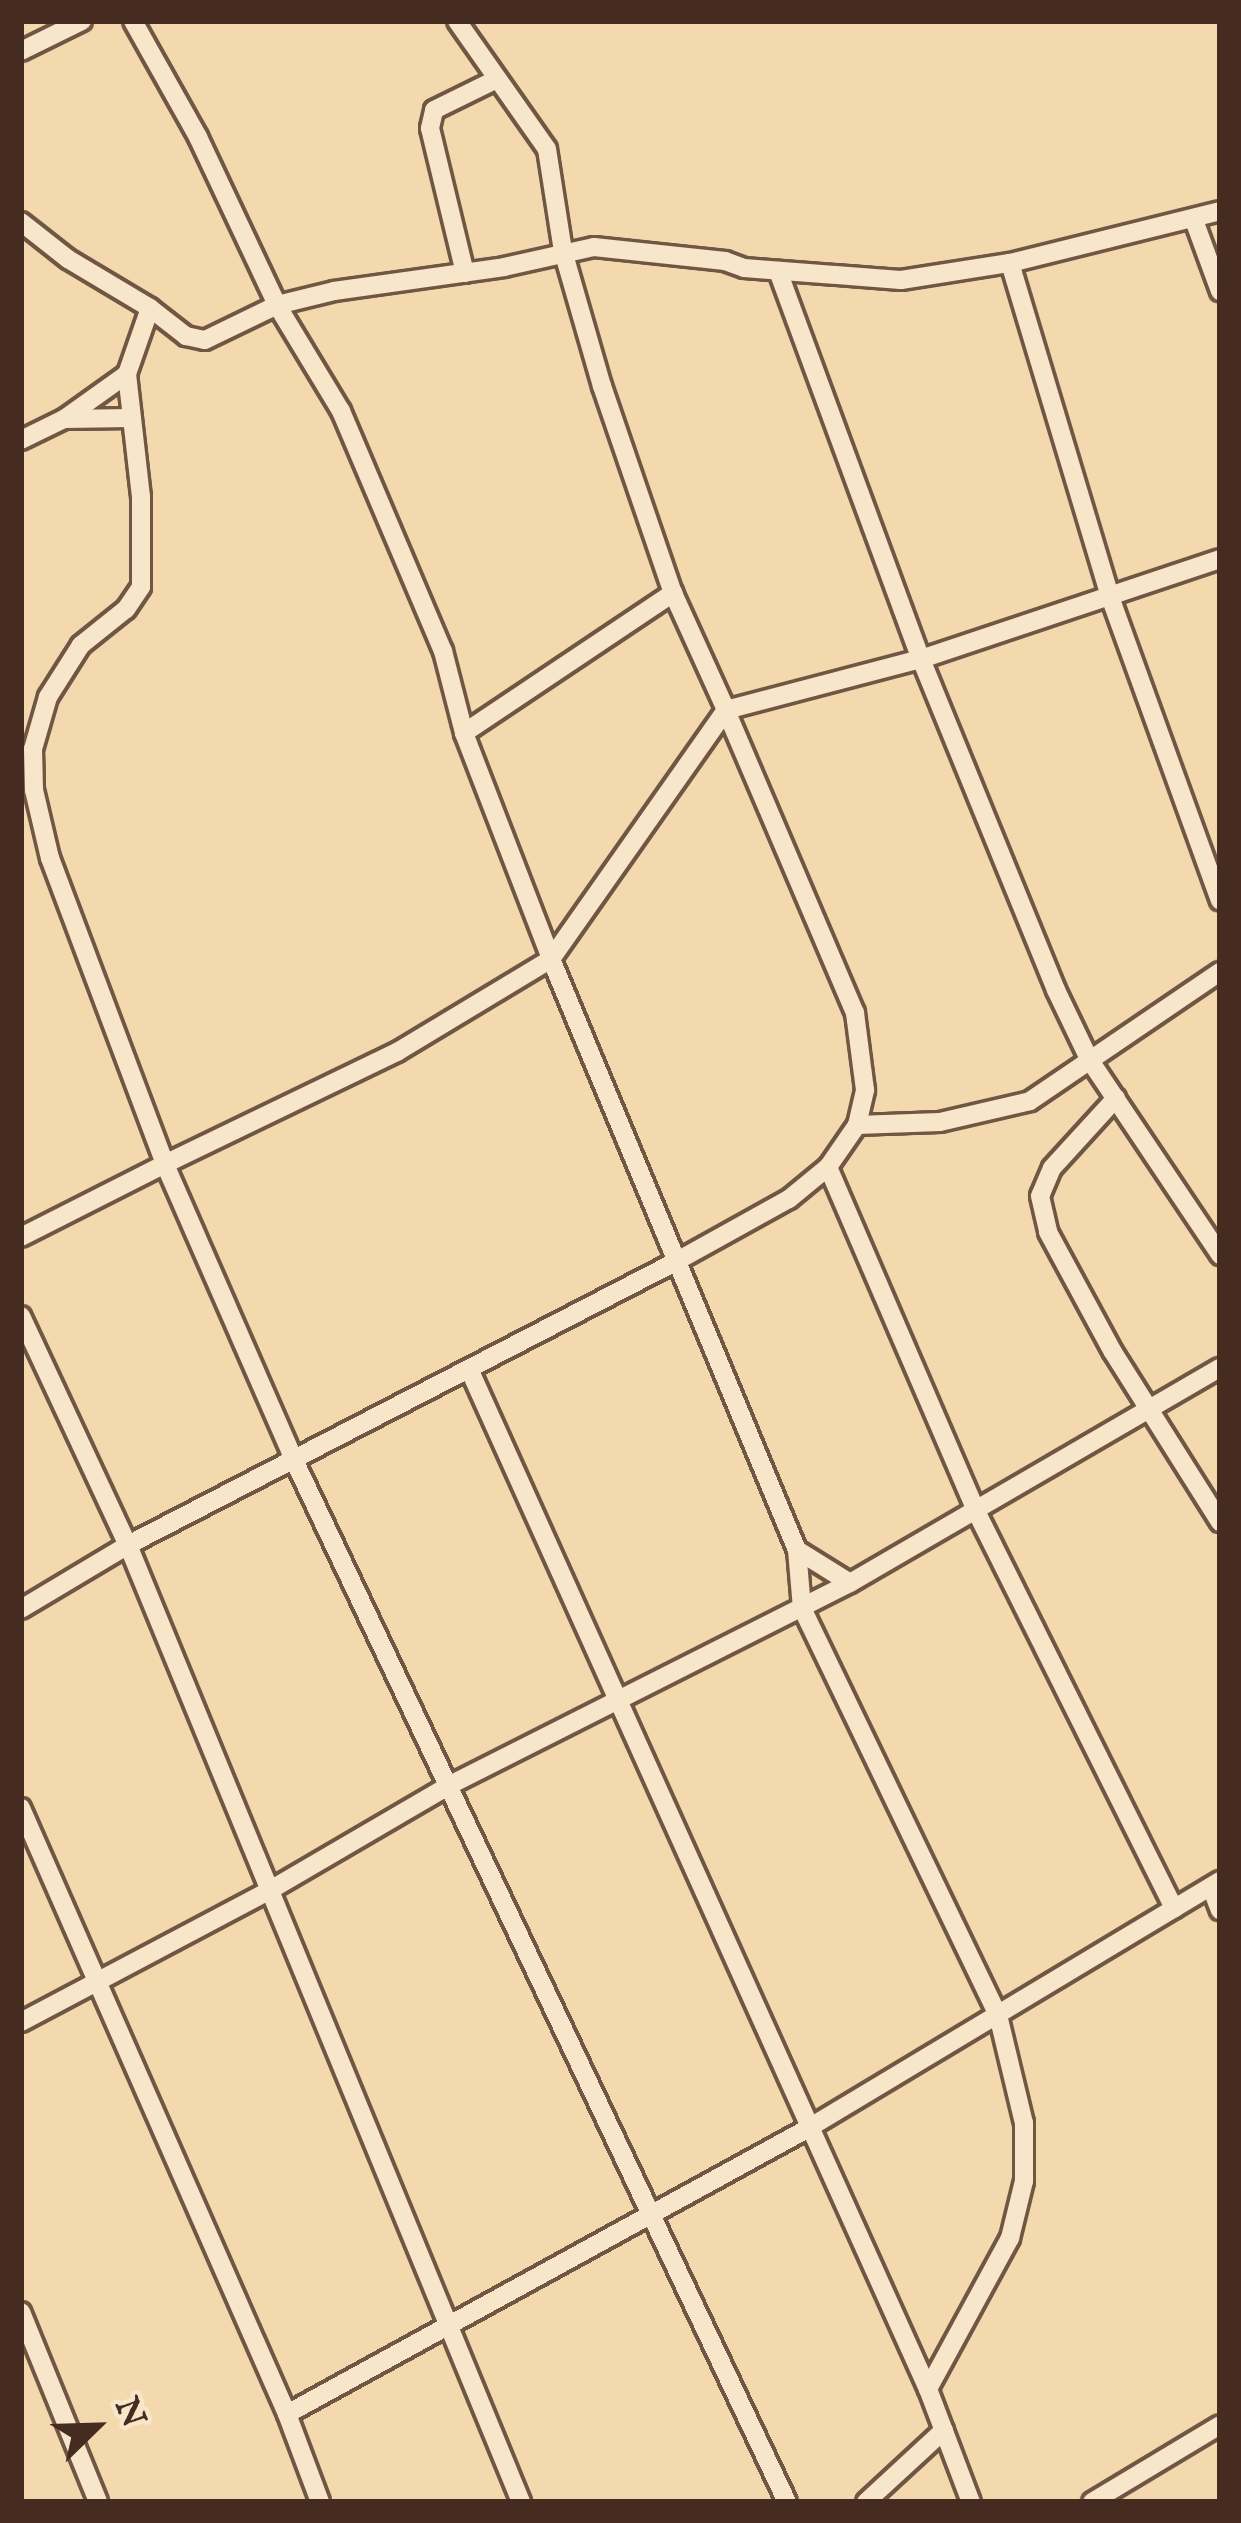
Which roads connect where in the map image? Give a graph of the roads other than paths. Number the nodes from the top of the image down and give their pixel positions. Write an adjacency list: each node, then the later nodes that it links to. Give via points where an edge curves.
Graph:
1 (82, 21): 4 (street)
2 (133, 21): 14 (street)
3 (457, 21): 5 (street)
4 (21, 51)
5 (495, 80): 9 (street, via 547,149); 12 (street, via 434,110 430,128)
6 (1220, 211): 7 (street)
7 (1194, 220): 10 (street); 13 (street)
8 (21, 222): 15 (street)
9 (562, 251): 11 (street, via 594,247); 12 (street); 21 (street)
10 (1010, 263): 11 (street, via 901,280); 22 (street)
11 (778, 271): 23 (street)
12 (465, 273): 14 (street)
13 (1220, 291)
14 (278, 305): 15 (street, via 205,340 186,336); 25 (street, via 341,411 443,651)
15 (151, 308): 16 (street)
16 (127, 374): 17 (street); 18 (street)
17 (132, 418): 18 (street); 27 (street, via 141,587 127,609 81,645 48,697 33,749)
18 (64, 419): 19 (street)
19 (21, 440)
20 (1220, 559): 22 (street)
21 (673, 593): 24 (street); 25 (street)
22 (1108, 594): 23 (street); 28 (street)
23 (921, 659): 24 (street); 31 (street)
24 (725, 710): 29 (street); 33 (street, via 855,1013 865,1090)
25 (464, 733): 29 (street)
26 (21, 763): 27 (street)
27 (34, 790): 34 (street, via 50,858)
28 (1220, 899)
29 (551, 959): 34 (street, via 397,1052); 38 (street)
30 (1220, 972): 31 (street)
31 (1089, 1059): 32 (street); 33 (street, via 1030,1101 997,1112)
32 (1116, 1098): 37 (street); 42 (street, via 1052,1168 1040,1196 1048,1232)
33 (857, 1125): 35 (street)
34 (165, 1164): 36 (street); 43 (street)
35 (827, 1167): 38 (street, via 789,1199); 44 (street)
36 (21, 1237)
37 (1220, 1256)
38 (677, 1261): 41 (street); 47 (street)
39 (21, 1316): 46 (street)
40 (1220, 1368): 42 (street)
41 (470, 1371): 43 (street); 51 (street)
42 (1152, 1408): 44 (street); 45 (street)
43 (295, 1462): 46 (street); 52 (street)
44 (976, 1511): 48 (street); 56 (street)
45 (1220, 1522)
46 (128, 1545): 50 (street); 55 (street)
47 (797, 1550): 48 (street); 49 (street)
48 (850, 1583): 49 (street)
49 (802, 1608): 51 (street); 59 (street)
50 (21, 1609)
51 (617, 1699): 52 (street); 61 (street)
52 (448, 1786): 55 (street); 62 (street)
53 (21, 1808): 58 (street)
54 (1215, 1884): 56 (street); 57 (street)
55 (272, 1889): 58 (street); 64 (street)
56 (1174, 1908): 59 (street)
57 (1220, 1910)
58 (96, 1982): 60 (street); 66 (street)
59 (998, 2015): 61 (street); 65 (street, via 1024,2123 1024,2181 1010,2238)
60 (21, 2022)
61 (807, 2128): 62 (street); 65 (street)
62 (646, 2213): 64 (street); 72 (street)
63 (21, 2312): 69 (street)
64 (446, 2330): 66 (street); 71 (street)
65 (928, 2389): 68 (street)
66 (287, 2414): 70 (street)
67 (1220, 2425): 75 (street)
68 (944, 2430): 73 (street); 74 (street)
69 (98, 2502)
70 (320, 2502)
71 (521, 2502)
72 (787, 2502)
73 (866, 2502)
74 (971, 2502)
75 (1092, 2502)

